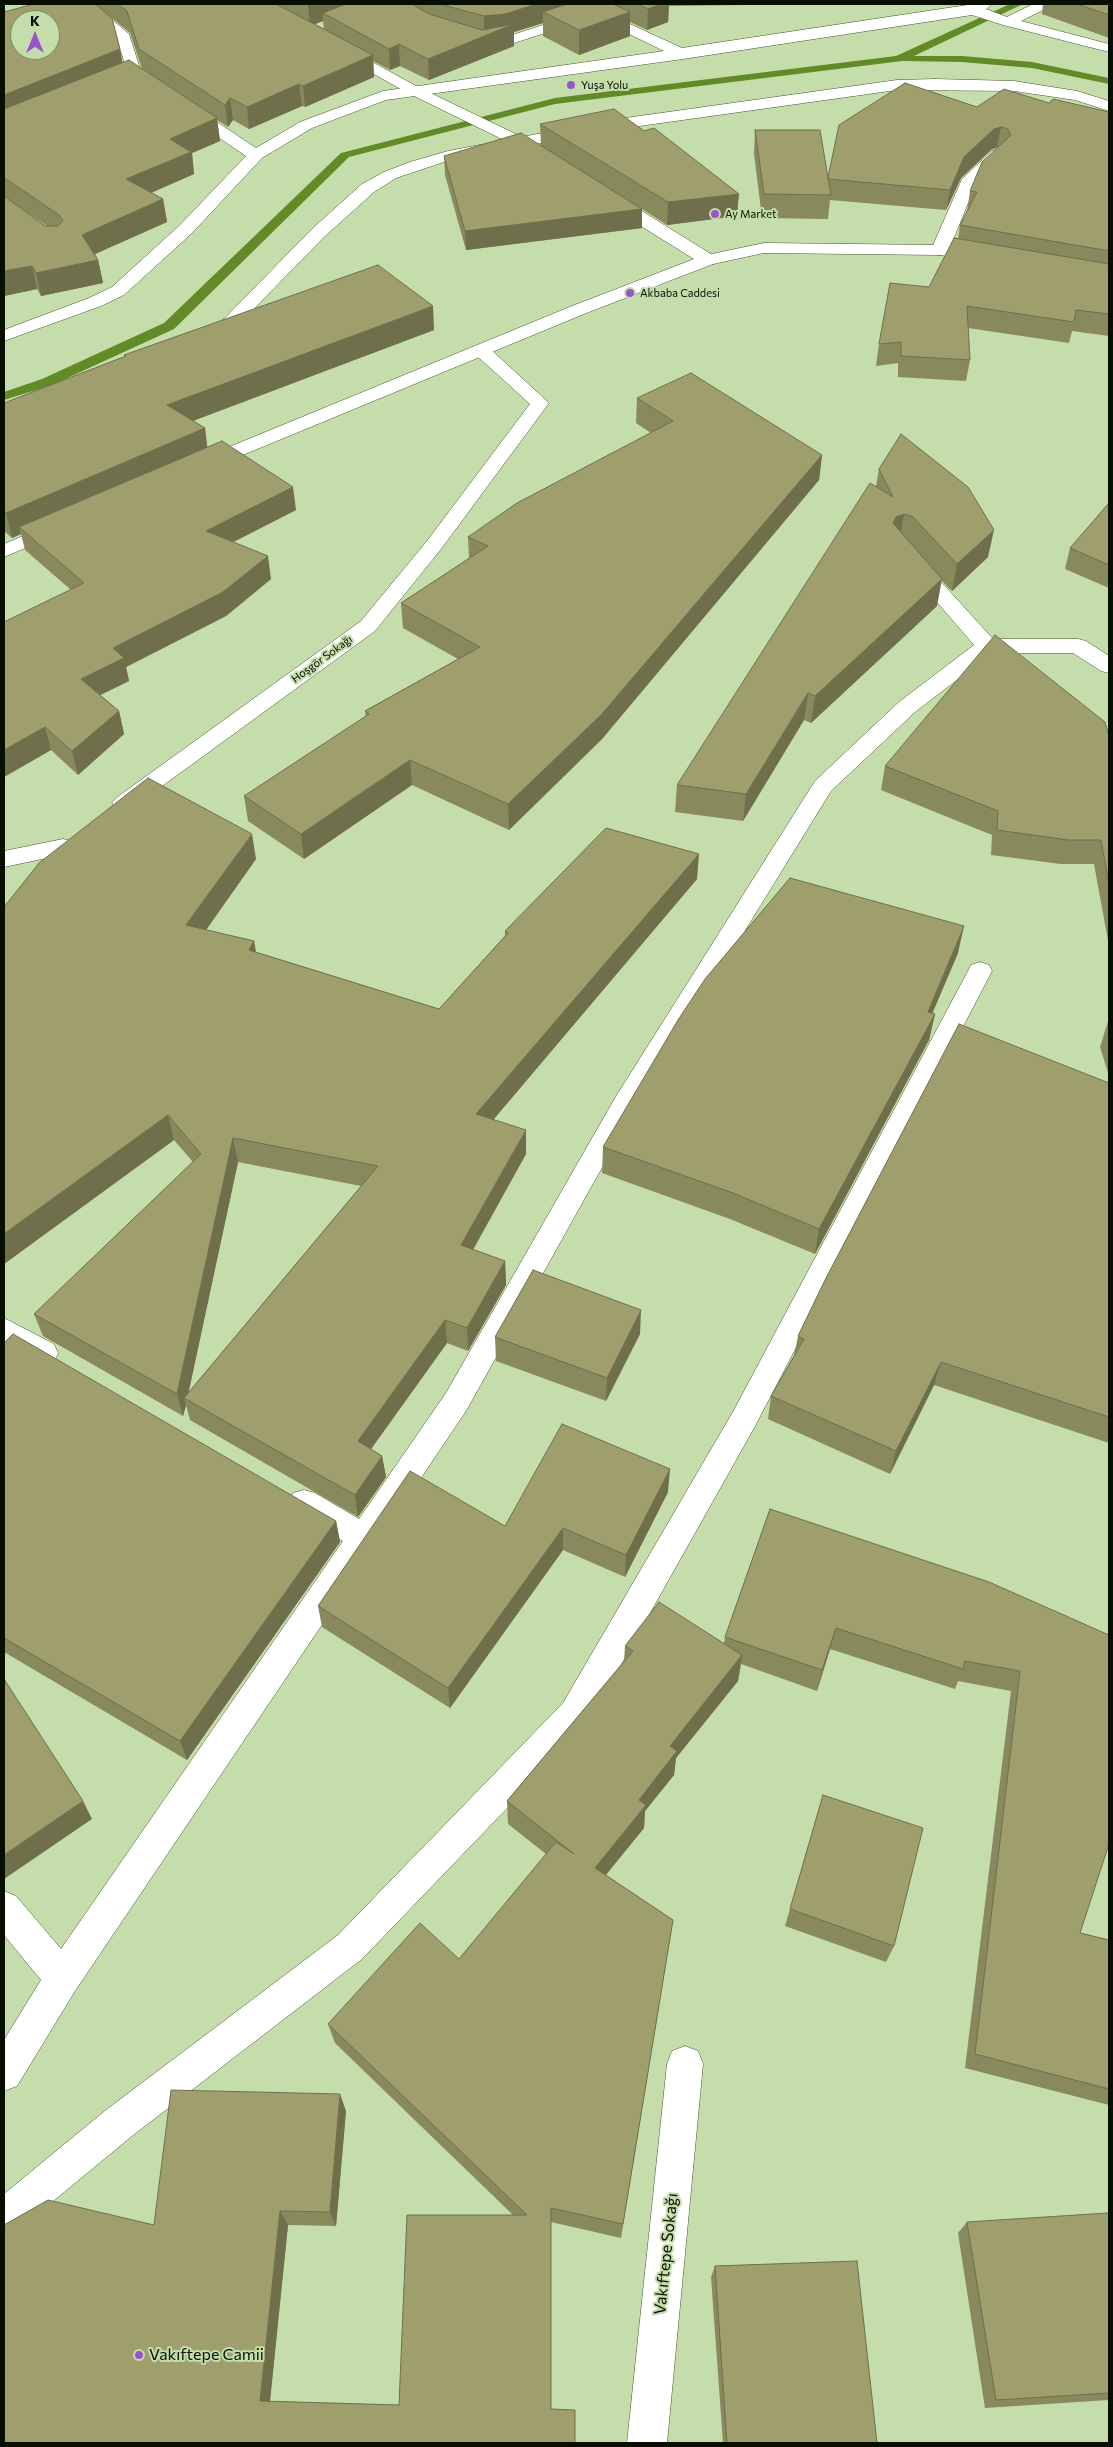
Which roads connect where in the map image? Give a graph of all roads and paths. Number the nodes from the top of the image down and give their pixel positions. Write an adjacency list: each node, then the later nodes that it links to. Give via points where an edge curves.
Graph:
1 (84, 4): 9 (street, via 124,37)
2 (1044, 4): 4 (street)
3 (979, 7): 4 (street); 8 (street)
4 (1008, 22): 7 (street)
5 (466, 40): 8 (street, via 483,44 508,41 595,12)
6 (328, 43): 11 (street)
7 (1109, 48)
8 (683, 54): 11 (street)
9 (134, 74): 10 (street); 14 (street)
10 (117, 81)
11 (413, 90): 13 (street); 14 (street, via 383,96 306,125)
12 (1109, 106): 13 (street, via 1077,96 1014,86 897,86)
13 (512, 138): 16 (street); 22 (street, via 416,164 368,188 318,233 231,322)
14 (256, 154): 21 (street, via 186,230 118,291)
15 (998, 154): 18 (street, via 970,179)
16 (552, 163)
17 (593, 188): 20 (street)
18 (940, 250): 19 (street); 20 (street, via 764,248)
19 (999, 259)
20 (708, 260): 23 (street)
21 (4, 336)
22 (193, 346)
23 (482, 351): 24 (street); 30 (street, Hoşgör Sokağı, via 540,403 434,545 368,626)
24 (183, 473)
25 (76, 520): 27 (street)
26 (900, 549): 28 (street)
27 (4, 551)
28 (987, 646): 29 (street, via 1078,646); 37 (street, via 907,707 823,786 624,1105 456,1402)
29 (1109, 666)
30 (111, 812)
31 (4, 859): 32 (street, via 71,841)
32 (45, 870)
33 (980, 971): 42 (street, via 744,1419 575,1714 350,1947 119,2123)
34 (4, 1330): 35 (street)
35 (64, 1365)
36 (278, 1488): 37 (street)
37 (363, 1537): 39 (street)
38 (4, 1908): 39 (street)
39 (62, 1978): 41 (street)
40 (685, 2064): 43 (street, Vakıftepe Sokağı)
41 (4, 2073)
42 (4, 2218)
43 (647, 2443)

